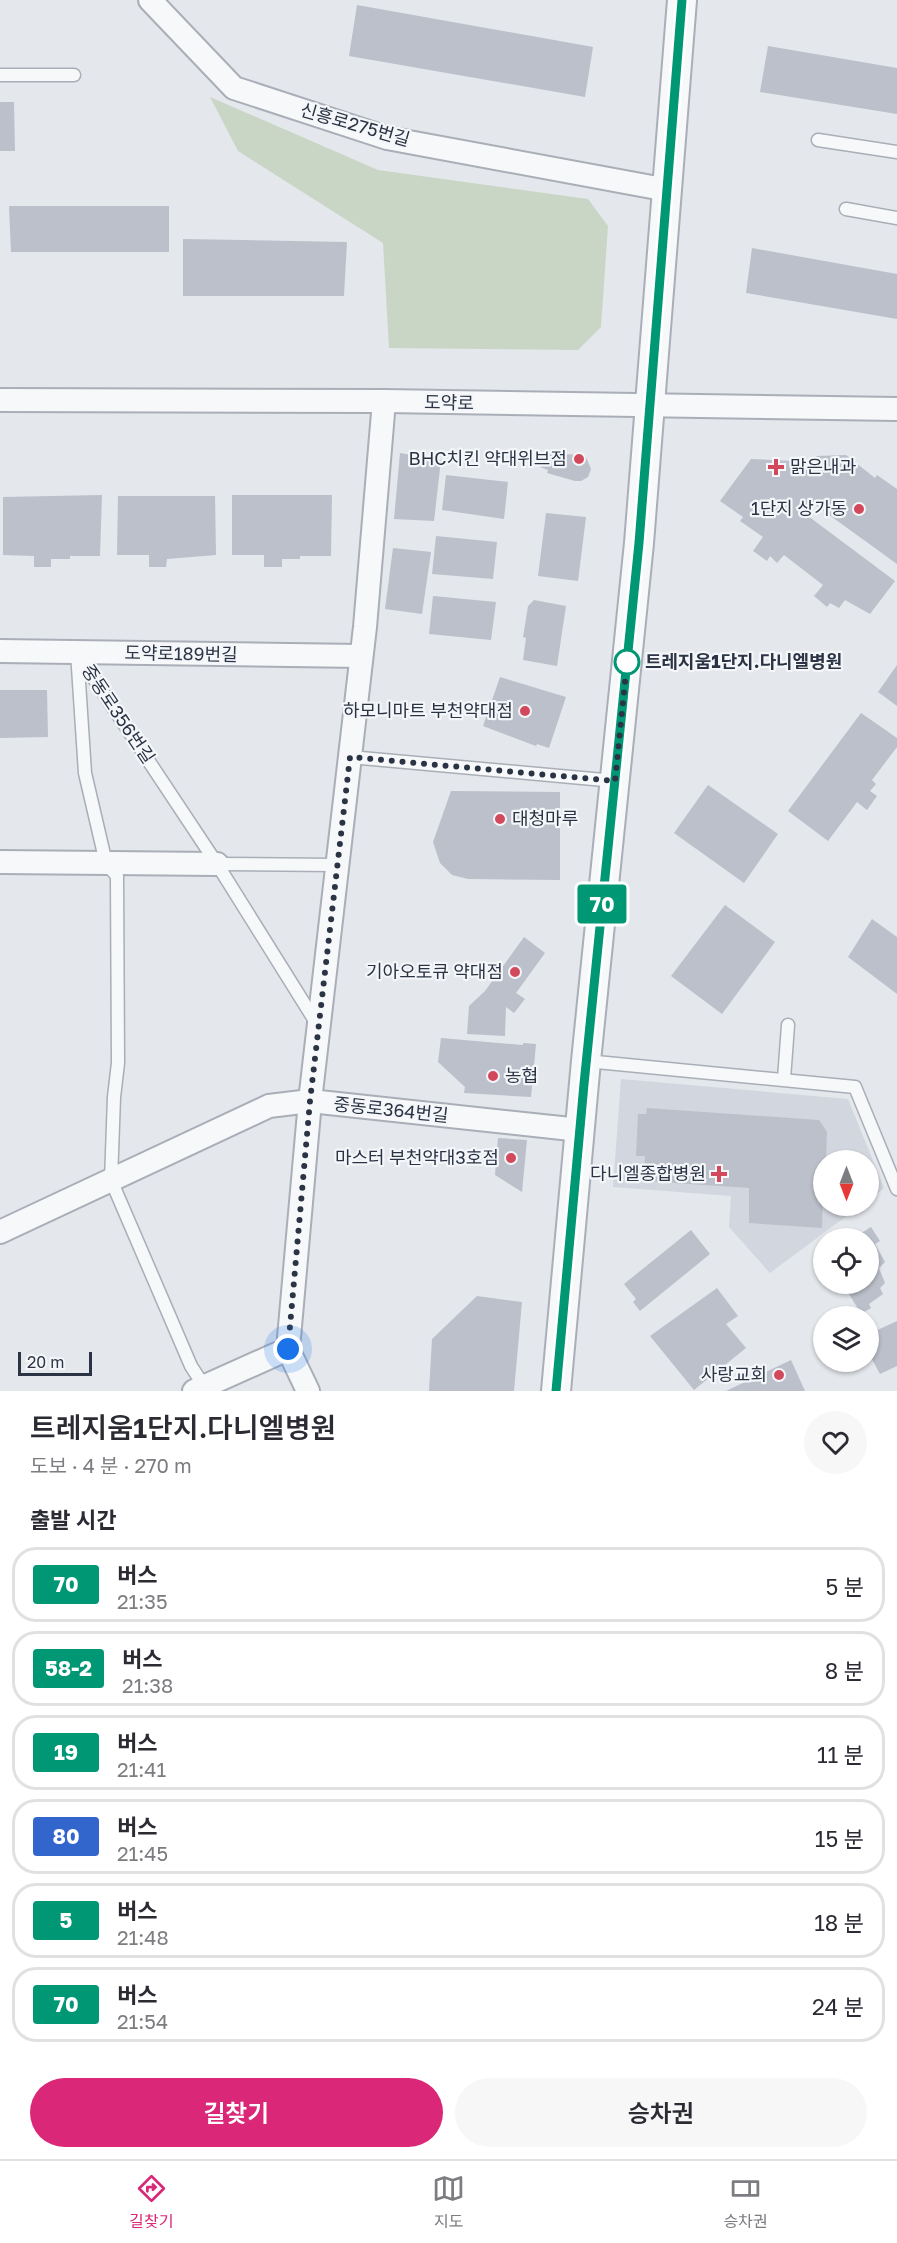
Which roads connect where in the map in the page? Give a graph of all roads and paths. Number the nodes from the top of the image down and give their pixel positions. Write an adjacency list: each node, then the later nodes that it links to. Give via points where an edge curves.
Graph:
1 (150, 0): 7 (street, 신흥로275번길, via 234,88 387,138)
2 (682, 0): 7 (street)
3 (0, 75): 4 (lane)
4 (74, 75)
5 (818, 140): 6 (lane)
6 (897, 152)
7 (668, 190): 12 (street)
8 (846, 209): 9 (lane)
9 (897, 218)
10 (0, 400): 11 (street, 도약로)
11 (384, 402): 12 (street, 도약로); 16 (street)
12 (651, 407): 13 (street, 도약로); 18 (street)
13 (897, 409)
14 (0, 651): 15 (street, 도약로189번길)
15 (77, 652): 16 (street, 도약로189번길); 20 (lane, 중동로356번길, via 85,773); 21 (lane, 중동로356번길)
16 (361, 656): 17 (street)
17 (350, 757): 18 (lane); 22 (street)
18 (615, 781): 25 (street)
19 (0, 862): 20 (street)
20 (106, 863): 21 (street); 29 (lane, via 117,876 118,1063)
21 (217, 864): 22 (lane); 24 (lane)
22 (337, 865): 24 (street)
23 (788, 1025): 26 (lane)
24 (319, 1026): 27 (street)
25 (586, 1061): 26 (lane); 28 (street)
26 (784, 1079): 30 (lane, via 855,1087)
27 (310, 1101): 28 (street, 중동로364번길); 29 (street, 중동로364번길, via 269,1106); 32 (street)
28 (580, 1130): 35 (street)
29 (111, 1180): 31 (street, 중동로364번길); 33 (lane)
30 (897, 1189)
31 (0, 1232)
32 (288, 1349): 33 (street); 34 (street)
33 (199, 1389)
34 (308, 1391)
35 (556, 1391)

